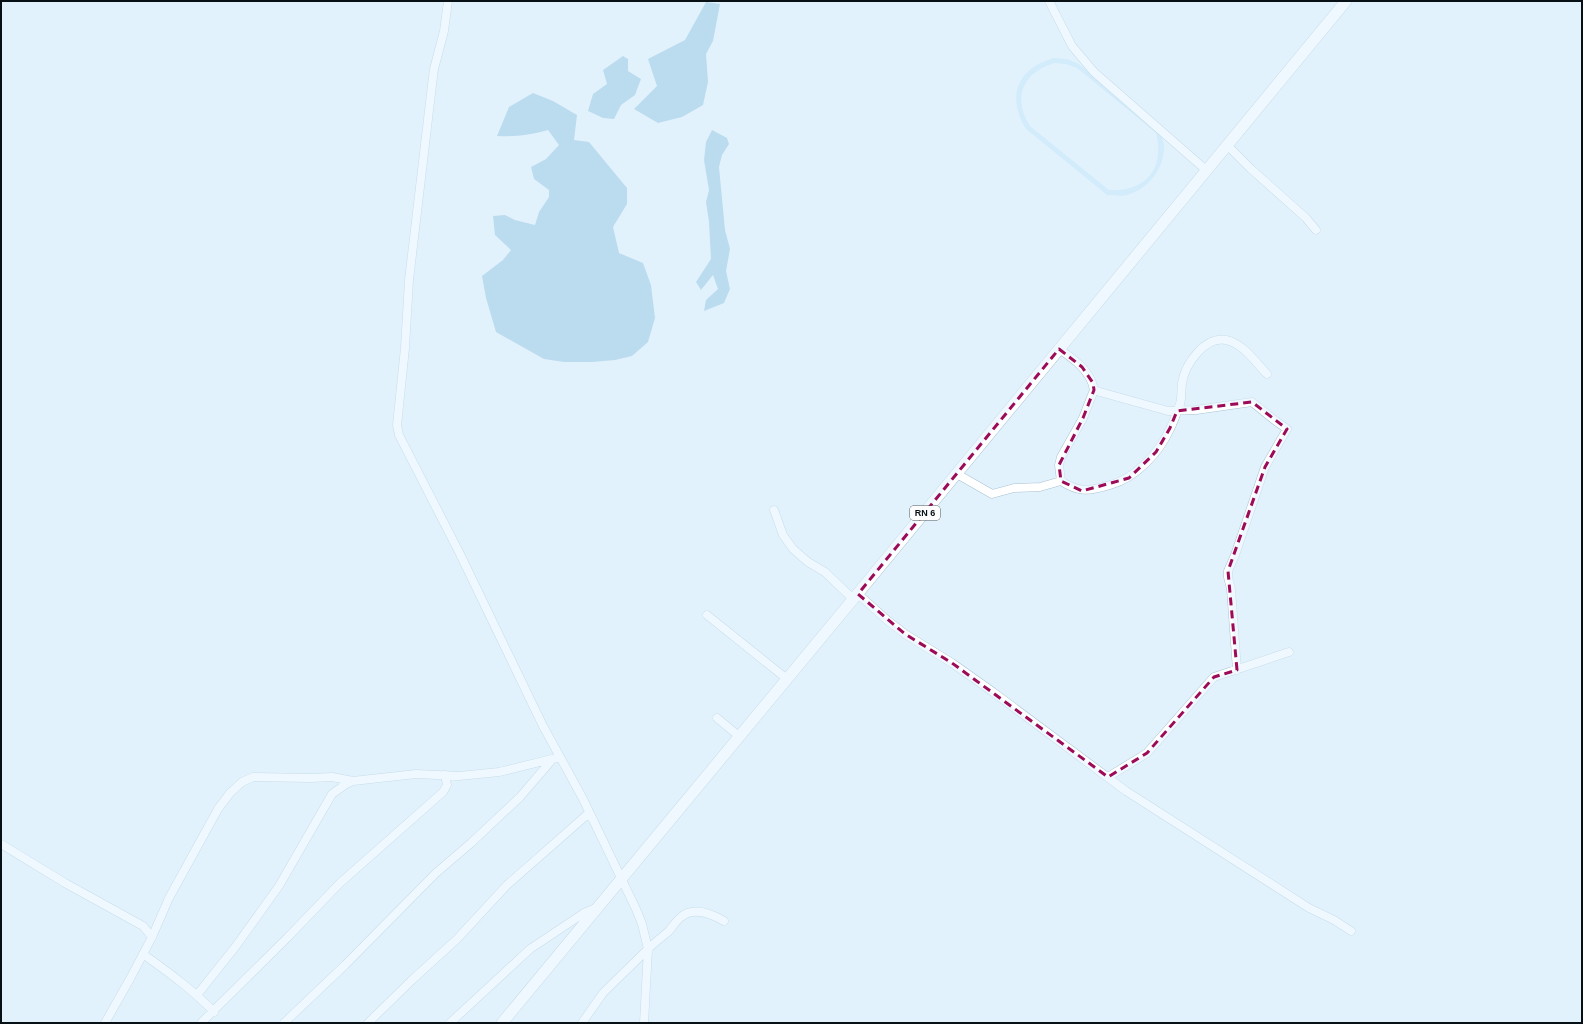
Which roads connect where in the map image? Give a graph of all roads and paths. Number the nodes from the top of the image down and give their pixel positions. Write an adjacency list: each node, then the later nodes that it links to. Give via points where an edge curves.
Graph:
1 (448, 1): 21 (street, via 444,31 434,69 410,272 398,435 460,554 542,726)
2 (1049, 1): 5 (street, via 1072,46 1094,72)
3 (1346, 1): 4 (main road, RN 6)
4 (1227, 145): 5 (main road, RN 6); 6 (street)
5 (1206, 170): 7 (main road, RN 6)
6 (1316, 230)
7 (1059, 349): 9 (street, via 1082,367 1093,382); 11 (main road, RN 6)
8 (1267, 374): 10 (street, via 1234,343 1226,340 1210,341 1190,363 1182,381 1181,400)
9 (1094, 390): 10 (street, via 1145,406); 12 (street, via 1083,418 1061,457)
10 (1176, 411): 12 (street, via 1170,428 1156,452 1129,478 1108,486 1082,491); 17 (street, via 1252,402 1287,428 1265,467 1228,571)
11 (957, 474): 12 (street, via 992,494 1014,488 1040,487); 14 (main road, RN 6)
12 (1061, 481)
13 (774, 510): 14 (street, via 783,535 792,549)
14 (855, 597): 18 (main road, RN 6); 25 (street, via 964,672)
15 (707, 614): 18 (street)
16 (1289, 652): 17 (street)
17 (1238, 670): 25 (street, via 1214,677 1147,753)
18 (787, 679): 20 (main road, RN 6)
19 (717, 718): 20 (street)
20 (740, 737): 30 (main road, RN 6)
21 (560, 757): 22 (street); 28 (street)
22 (551, 760): 23 (street, via 499,772); 43 (street, via 520,797 436,873 345,966)
23 (445, 775): 26 (street, via 416,774); 40 (street, via 448,785 443,792 340,883)
24 (332, 777): 26 (street); 27 (street, via 335,785); 33 (street, via 253,777 242,782 218,809)
25 (1108, 777): 35 (street, via 1201,840 1309,908)
26 (353, 781): 27 (street)
27 (332, 794): 39 (street, via 279,886)
28 (589, 813): 30 (street); 44 (street, via 507,885 457,939)
29 (1, 844): 34 (street)
30 (621, 880): 31 (main road, RN 6); 37 (street, via 642,924)
31 (598, 907): 45 (street, via 584,913 530,949); 46 (main road, RN 6)
32 (724, 921): 37 (street, via 698,911 690,912 682,916)
33 (158, 924): 34 (street); 36 (street)
34 (143, 926): 36 (street)
35 (1351, 931)
36 (152, 937): 38 (street)
37 (648, 949): 47 (street, via 603,993); 48 (street)
38 (143, 954): 39 (street); 41 (street)
39 (197, 995): 40 (street)
40 (214, 1012): 42 (street)
41 (106, 1023)
42 (201, 1023)
43 (284, 1023)
44 (368, 1023)
45 (450, 1023)
46 (502, 1023)
47 (582, 1023)
48 (644, 1023)

